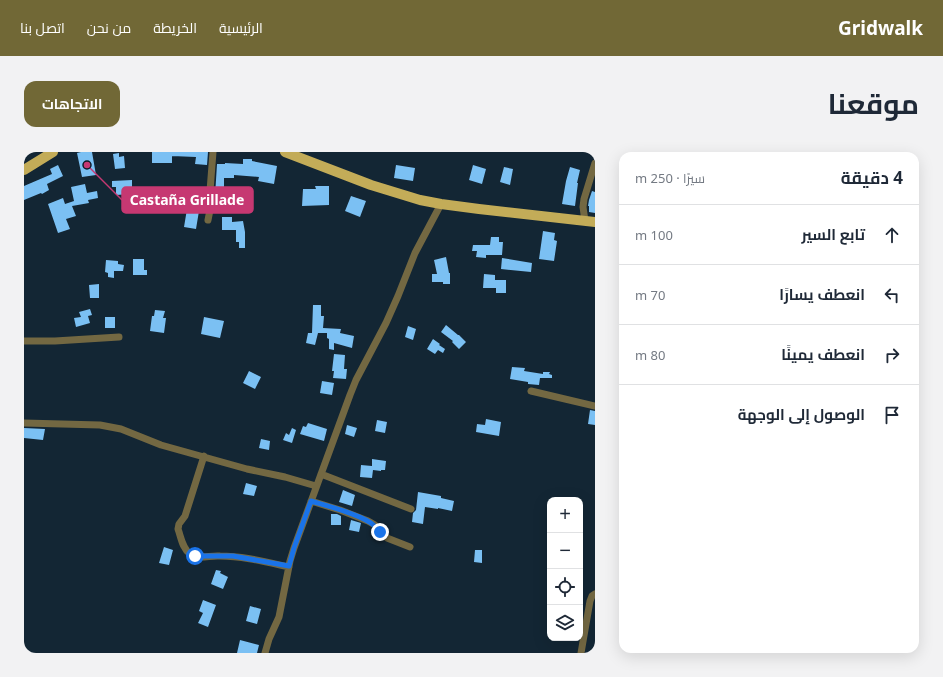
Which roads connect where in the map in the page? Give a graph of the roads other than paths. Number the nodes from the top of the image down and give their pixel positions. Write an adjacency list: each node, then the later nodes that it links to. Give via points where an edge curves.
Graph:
1 (53, 152): 5 (main road)
2 (213, 152): 7 (street)
3 (285, 152): 6 (main road, via 371,185)
4 (595, 163): 8 (street, via 583,203)
5 (24, 170)
6 (441, 204): 8 (main road); 16 (street, via 415,253 386,324 356,380)
7 (208, 220)
8 (584, 221): 9 (main road)
9 (595, 222)
10 (119, 338): 11 (street)
11 (24, 341)
12 (531, 391): 13 (street)
13 (595, 406)
14 (24, 423): 15 (street, via 112,426 161,445)
15 (204, 456): 17 (street); 21 (street, via 186,516 178,526 185,549 195,556 233,556)
16 (321, 474): 17 (street); 19 (street)
17 (316, 486): 18 (street)
18 (311, 501): 20 (street, via 368,521 387,538); 21 (street)
19 (411, 509)
20 (410, 547)
21 (289, 566): 23 (street, via 279,617)
22 (595, 594): 24 (street, via 590,601)
23 (265, 653)
24 (581, 653)

